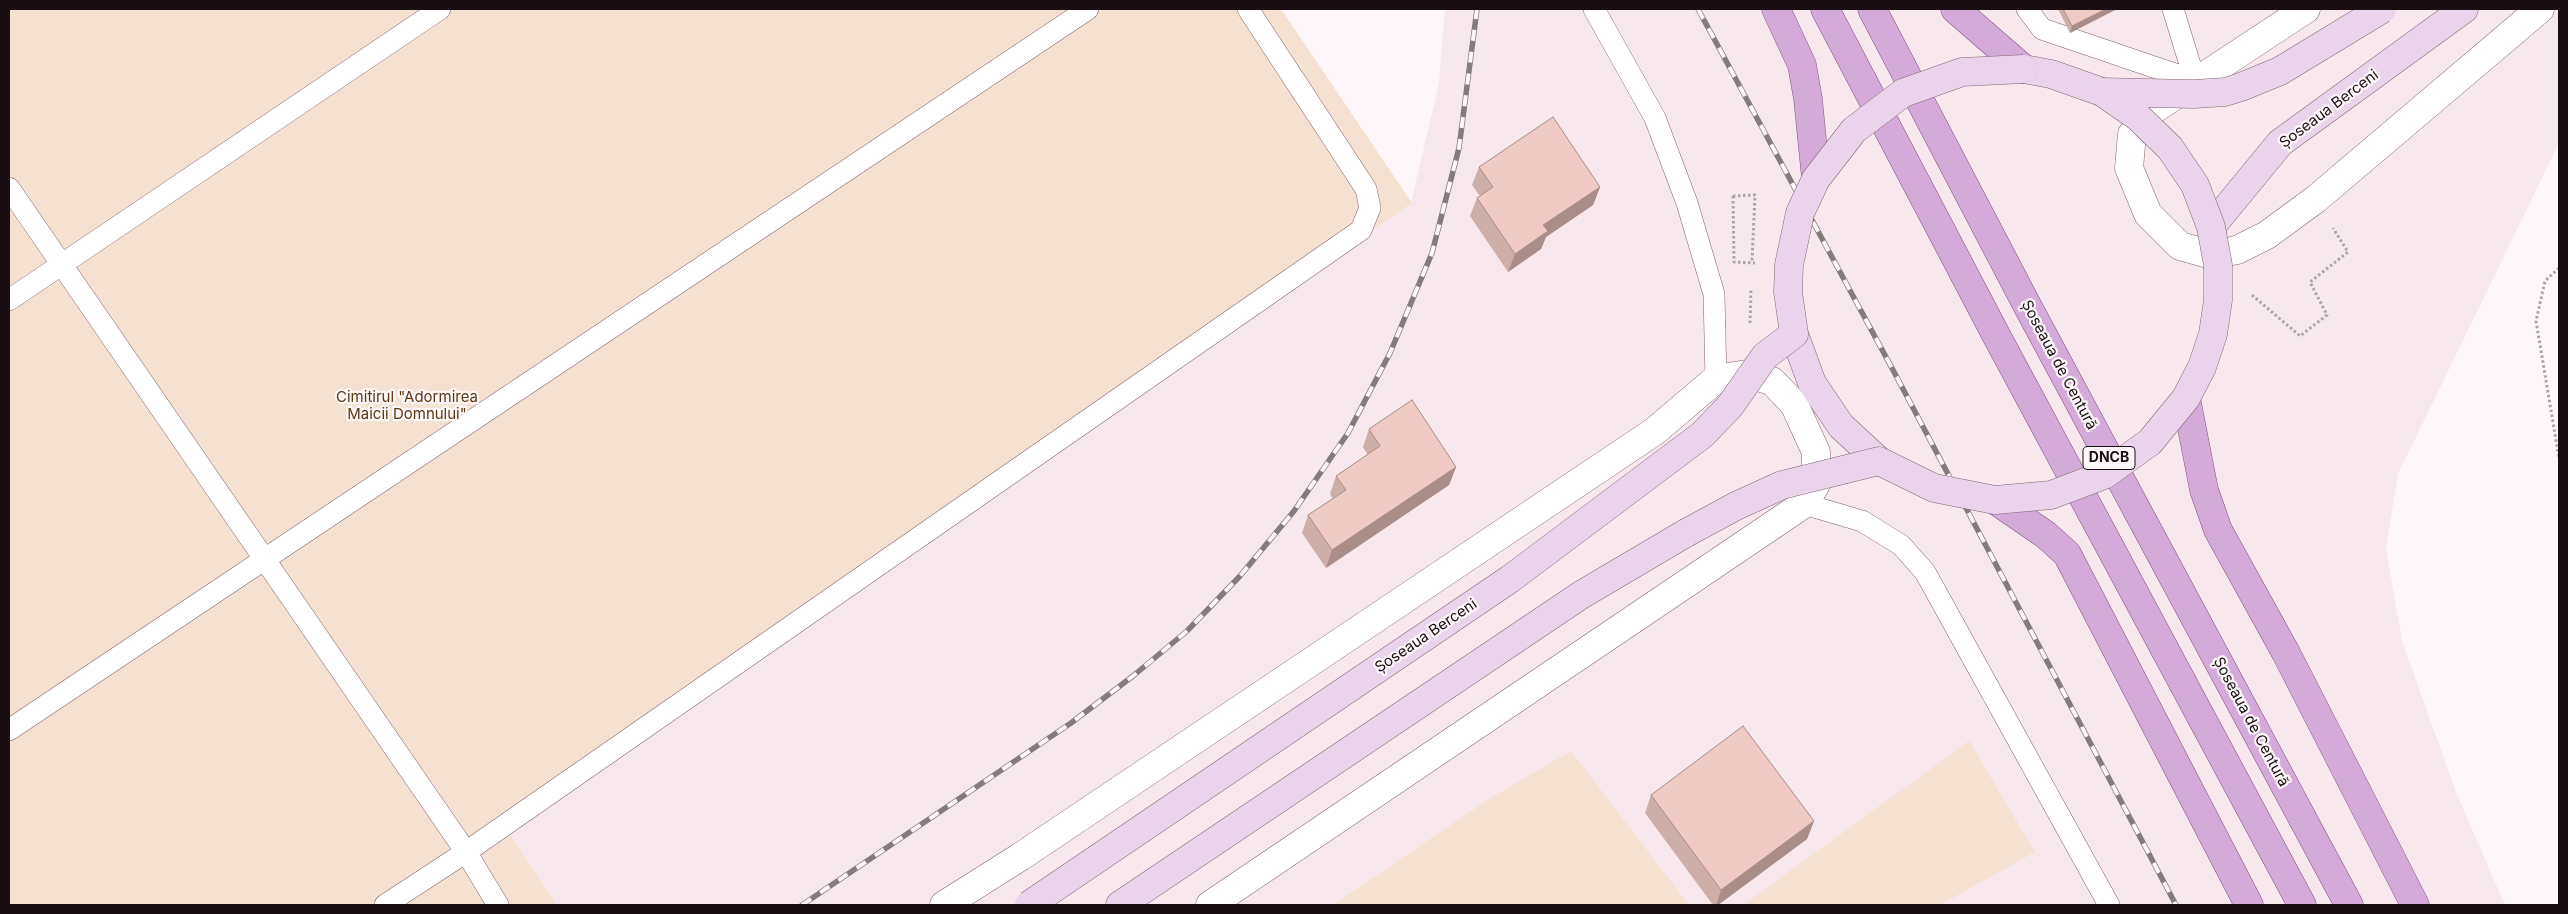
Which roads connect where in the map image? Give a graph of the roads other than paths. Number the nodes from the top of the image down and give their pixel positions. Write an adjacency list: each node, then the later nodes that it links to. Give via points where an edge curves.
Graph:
1 (440, 9): 21 (lane)
2 (1088, 9): 29 (lane)
3 (1248, 9): 31 (lane, via 1366,189 1370,208 1361,230)
4 (1594, 9): 24 (lane, via 1655,118 1687,203 1714,294)
5 (1776, 9): 18 (main road, via 1802,66)
6 (1825, 9): 40 (main road, DNCB, via 1994,333)
7 (1872, 9): 41 (main road, Șoseaua de Centură / DNCB)
8 (1955, 9): 15 (main road)
9 (2027, 9): 16 (lane, via 2042,29)
10 (2172, 9): 16 (lane)
11 (2306, 9): 16 (street)
12 (2382, 9): 17 (main road, bridge, via 2280,71 2225,92)
13 (2464, 9): 20 (main road, Șoseaua Berceni, via 2280,143)
14 (2540, 9): 16 (street, via 2316,199 2267,234 2237,250 2212,255 2180,246 2148,214 2128,168 2132,134 2150,112)
15 (2024, 69): 17 (main road, via 2051,74); 18 (main road, bridge, via 1962,72 1903,93 1854,130)
16 (2195, 82)
17 (2102, 92): 20 (main road, bridge, via 2138,117 2170,148 2194,185)
18 (1816, 179): 23 (main road, bridge, via 1800,213 1789,265 1788,292)
19 (9, 188): 21 (lane)
20 (2211, 227): 25 (main road, bridge, via 2218,265 2218,300 2213,334 2202,367)
21 (61, 264): 22 (lane); 29 (lane)
22 (9, 300)
23 (1794, 334): 26 (main road, via 1812,383 1841,426); 35 (main road, Șoseaua Berceni, bridge, via 1766,356 1730,406 1702,435 1652,474 1510,579)
24 (1716, 378): 28 (street, via 1748,374 1772,381 1794,404 1816,452 1816,484); 34 (street, via 1655,431)
25 (2186, 398): 27 (main road, bridge, via 2150,442 2104,475 2051,495); 42 (main road, via 2204,490 2218,530 2286,654)
26 (1879, 460): 27 (main road, bridge, via 1934,488); 36 (main road, bridge, via 1782,485 1736,506 1635,562)
27 (1995, 500): 39 (main road, via 2046,535 2067,554)
28 (1804, 504): 37 (street); 38 (lane, via 1862,521 1901,545 1925,572)
29 (264, 558): 30 (lane); 31 (lane)
30 (9, 730)
31 (466, 852): 32 (lane); 33 (lane)
32 (384, 905)
33 (498, 905)
34 (944, 905)
35 (1029, 905)
36 (1120, 905)
37 (1210, 905)
38 (2109, 905)
39 (2248, 905)
40 (2302, 905)
41 (2349, 905)
42 (2415, 905)

